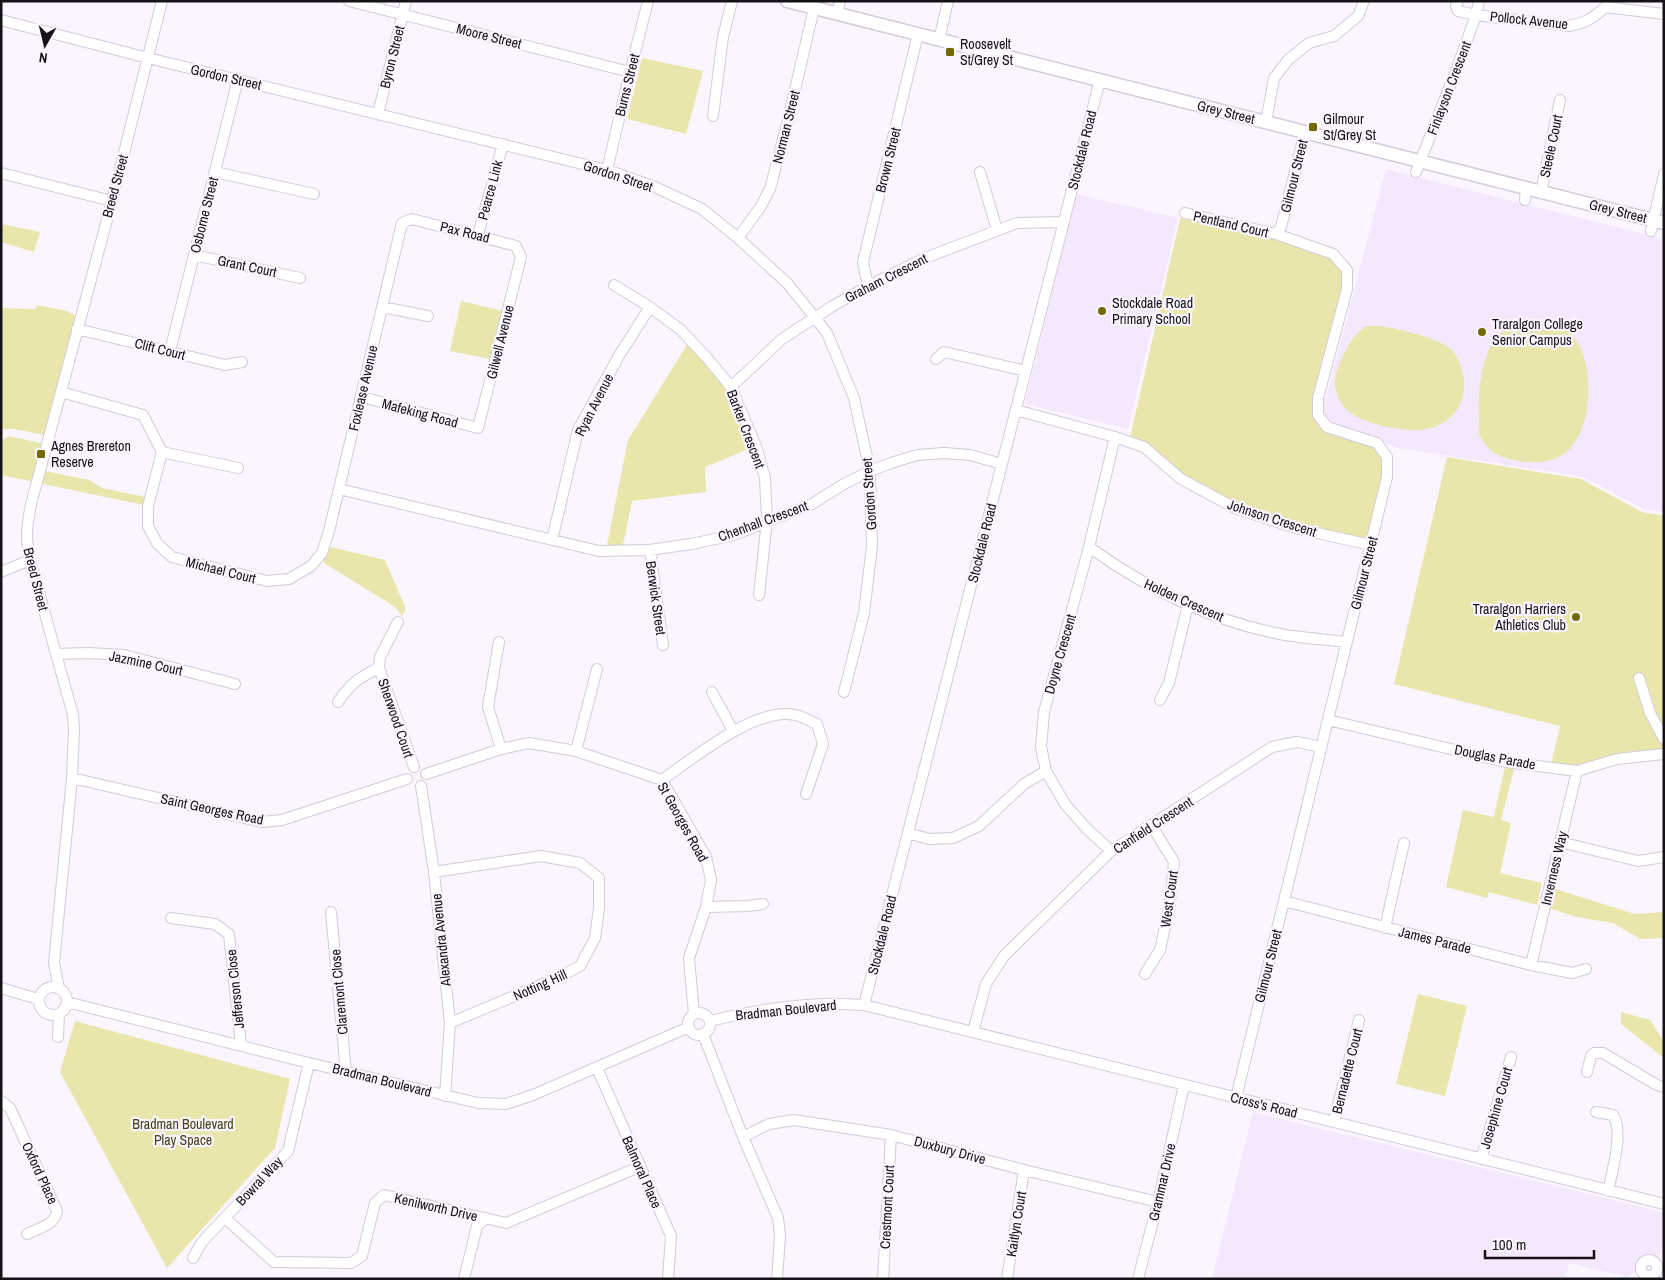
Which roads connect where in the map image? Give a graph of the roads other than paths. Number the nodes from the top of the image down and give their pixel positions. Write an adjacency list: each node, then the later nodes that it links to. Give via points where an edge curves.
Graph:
1 (162, 1): 20 (street, Breed Street)
2 (349, 1): 15 (street, Moore Street)
3 (406, 1): 15 (street, Byron Street)
4 (648, 1): 21 (street, Burns Street)
5 (732, 1): 26 (street, via 723,37)
6 (787, 1): 12 (main road, Grey Street)
7 (948, 1): 19 (street)
8 (1364, 1): 27 (street, via 1358,16 1334,36 1309,42 1288,60 1274,78)
9 (1458, 1): 16 (street, via 1458,11)
10 (1479, 1): 16 (street, Finlayson Crescent)
11 (1604, 4): 14 (street, Pollock Avenue); 16 (street, Pollock Avenue, via 1584,24 1569,26)
12 (814, 8): 13 (main road, Grey Street); 46 (street, Norman Street, via 770,188)
13 (839, 8): 18 (main road, Grey Street)
14 (1664, 14)
15 (403, 15): 21 (street, Moore Street); 25 (street, Byron Street)
16 (1476, 15): 30 (street, Finlayson Crescent)
17 (1, 20): 20 (street, Gordon Street)
18 (918, 34): 19 (main road, Grey Street); 51 (street, Brown Street, via 863,262)
19 (939, 40): 23 (main road, Grey Street)
20 (148, 58): 22 (street, Gordon Street); 38 (street, Breed Street)
21 (630, 72): 31 (street, Burns Street)
22 (238, 79): 25 (street, Gordon Street); 32 (street, Osborne Street)
23 (1100, 80): 27 (main road, Grey Street); 40 (street, Stockdale Road)
24 (1560, 100): 36 (street, Steele Court)
25 (378, 114): 29 (street, Gordon Street)
26 (713, 116)
27 (1266, 122): 28 (main road, Grey Street)
28 (1305, 132): 30 (main road, Grey Street); 44 (street, Gilmour Street, via 1281,227)
29 (503, 144): 31 (street, Gordon Street); 45 (street, Pearce Link)
30 (1418, 167): 36 (main road, Grey Street, via 1526,194)
31 (607, 170): 46 (street, Gordon Street, via 655,187 702,209)
32 (215, 172): 37 (street); 47 (street, Osborne Street)
33 (980, 172): 43 (street)
34 (1, 173): 38 (street)
35 (1664, 174): 42 (street)
36 (1541, 192): 42 (main road, Grey Street)
37 (314, 194)
38 (112, 201): 56 (street, Breed Street)
39 (1186, 213): 44 (street, Pentland Court)
40 (1064, 222): 43 (street, Graham Crescent, via 1017,223); 60 (street, Stockdale Road)
41 (402, 223): 45 (street, Pax Road, via 412,219); 52 (street, Foxlease Avenue)
42 (1656, 225)
43 (997, 230): 51 (street, Graham Crescent, via 925,258)
44 (1276, 234): 74 (street, Gilmour Street, via 1333,254 1347,270 1347,289 1318,398 1318,415 1327,427 1377,443 1386,457 1387,477)
45 (478, 236): 48 (street, Pax Road, via 516,246)
46 (738, 238): 55 (street, Gordon Street, via 788,284)
47 (194, 255): 49 (street, Grant Court); 57 (street, Osborne Street)
48 (521, 257): 65 (street, Gilwell Avenue)
49 (300, 278)
50 (614, 285): 53 (street, Barker Crescent)
51 (868, 286): 55 (street, Graham Crescent)
52 (382, 307): 54 (street); 63 (street, Foxlease Avenue)
53 (650, 307): 61 (street, Barker Crescent, via 681,330); 73 (street, Ryan Avenue, via 578,430)
54 (428, 316)
55 (814, 319): 61 (street, Graham Crescent, via 782,339); 70 (street, Gordon Street, via 827,333 854,398)
56 (77, 329): 57 (street, Clift Court); 62 (street, Breed Street)
57 (170, 351): 59 (street, Clift Court, via 225,365)
58 (936, 359): 60 (street, via 944,352)
59 (242, 362)
60 (1026, 371): 64 (street, Stockdale Road)
61 (731, 387): 72 (street, Barker Crescent, via 756,446 765,478)
62 (61, 392): 67 (street, via 143,415); 78 (street, Breed Street, via 31,504 26,542)
63 (362, 397): 65 (street, Mafeking Road); 71 (street, Foxlease Avenue)
64 (1016, 410): 66 (street, Johnson Crescent); 68 (street, Stockdale Road)
65 (478, 428)
66 (1115, 437): 74 (street, Johnson Crescent, via 1144,447 1181,479 1235,508 1299,529); 75 (street, Doyne Crescent)
67 (162, 452): 69 (street); 77 (street, Michael Court, via 148,506 148,526 157,543 172,557 267,582 289,579 311,566)
68 (1002, 464): 70 (street, Chenhall Crescent, via 970,454 944,453 917,455); 112 (street, Stockdale Road)
69 (238, 468)
70 (870, 471): 72 (street, Chenhall Crescent, via 812,504); 92 (street, Gordon Street, via 871,556 864,613)
71 (339, 489): 73 (street, Chenhall Crescent); 77 (street, Foxlease Avenue)
72 (767, 520): 76 (street, Chenhall Crescent, via 734,535); 80 (street, Barker Crescent)
73 (552, 540): 76 (street, Chenhall Crescent, via 599,551)
74 (1371, 544): 84 (street, Gilmour Street)
75 (1089, 547): 81 (street, Holden Crescent, via 1157,591); 103 (street, Doyne Crescent, via 1044,712 1041,748)
76 (650, 550): 85 (street, Berwick Street)
77 (322, 552)
78 (30, 560): 79 (street); 86 (street, Breed Street)
79 (1, 572)
80 (759, 595)
81 (1188, 605): 84 (street, Holden Crescent, via 1275,633); 93 (street, via 1168,682)
82 (398, 622): 87 (street, Sherwood Court, via 380,657)
83 (499, 642): 99 (street, via 488,707)
84 (1347, 642): 95 (street, Gilmour Street)
85 (663, 645)
86 (56, 654): 90 (street, Jazmine Court, via 124,655); 106 (street, Breed Street, via 73,715)
87 (379, 668): 94 (street, Sherwood Court, via 349,686); 102 (street, Sherwood Court)
88 (597, 669): 100 (street)
89 (1640, 678): 97 (street, via 1650,713)
90 (235, 684)
91 (712, 692): 96 (street)
92 (844, 692)
93 (1160, 700)
94 (338, 702)
95 (1328, 720): 98 (street, Gilmour Street); 104 (street, Douglas Parade, via 1506,762)
96 (733, 731): 108 (street); 110 (street, via 770,715 795,715 817,724 823,744)
97 (1664, 739)
98 (1321, 747): 111 (street, Canfield Crescent, via 1297,742 1272,747); 118 (street, Gilmour Street)
99 (501, 749): 100 (street, St Georges Road, via 529,743); 105 (street, St Georges Road)
100 (576, 751): 108 (street, St Georges Road)
101 (1664, 754): 104 (street, Douglas Parade, via 1617,759)
102 (414, 767): 105 (street, via 423,769); 107 (street, via 408,772)
103 (1046, 771): 112 (street, via 1024,784 971,830 953,838 929,839); 115 (street, Doyne Crescent, via 1064,804)
104 (1577, 771): 113 (street, Inverness Way)
105 (426, 774): 109 (street, via 426,781)
106 (72, 778): 107 (street, Saint Georges Road, via 262,822 282,820); 124 (street, Breed Street)
107 (407, 779): 109 (street, via 414,786)
108 (662, 780): 120 (street, St Georges Road, via 706,857 711,880)
109 (421, 786): 117 (street, Alexandra Avenue)
110 (806, 794)
111 (1152, 826): 115 (street, Canfield Crescent); 127 (street, West Court, via 1174,862 1160,950)
112 (908, 833): 133 (street, Stockdale Road)
113 (1560, 842): 116 (street, via 1638,861); 125 (street, Inverness Way)
114 (1404, 843): 123 (street)
115 (1111, 851): 140 (street, Canfield Crescent, via 1004,956 986,984)
116 (1664, 857)
117 (434, 872): 138 (street, Alexandra Avenue); 138 (street, Notting Hill, via 541,856 580,863 599,878 595,938 580,966)
118 (1284, 901): 123 (street, James Parade); 152 (street, Gilmour Street)
119 (763, 904): 120 (street)
120 (706, 907): 135 (street, St Georges Road, via 689,958)
121 (331, 912): 147 (street, Claremont Close)
122 (171, 918): 143 (street, Jefferson Close, via 216,924 229,934)
123 (1385, 928): 125 (street, James Parade)
124 (54, 963): 129 (street); 130 (street, Breed Street)
125 (1531, 965): 126 (street, James Parade, via 1572,973)
126 (1586, 969)
127 (1145, 974)
128 (1, 988): 131 (street)
129 (46, 988): 130 (street); 131 (street)
130 (60, 988): 132 (street)
131 (38, 998): 134 (street, via 43,1012)
132 (67, 1002): 134 (street); 143 (street, Bradman Boulevard)
133 (864, 1005): 137 (street, Bradman Boulevard, via 784,1007); 140 (street, Cross's Road)
134 (59, 1014): 142 (street)
135 (694, 1014): 137 (street, via 703,1014); 139 (street, via 689,1020)
136 (1360, 1020): 155 (street, Bernadette Court)
137 (710, 1021): 141 (street, via 709,1029)
138 (450, 1023): 151 (street, Alexandra Avenue)
139 (689, 1027): 141 (street, via 694,1033); 146 (street, Bradman Boulevard)
140 (973, 1032): 149 (street, Cross's Road)
141 (703, 1034): 157 (street)
142 (58, 1037)
143 (241, 1046): 145 (street, Bradman Boulevard)
144 (1511, 1057): 158 (street, Josephine Court)
145 (309, 1063): 147 (street, Bradman Boulevard); 164 (street, Bowral Way, via 288,1150)
146 (597, 1068): 151 (street, Bradman Boulevard, via 506,1104 478,1103); 159 (street, Balmoral Place)
147 (346, 1072): 151 (street, Bradman Boulevard)
148 (1587, 1072): 150 (street, via 1591,1056 1603,1053 1656,1086)
149 (1184, 1085): 152 (street, Cross's Road); 162 (street, Grammar Drive)
150 (1664, 1087)
151 (446, 1096)
152 (1236, 1098): 155 (street, Cross's Road)
153 (1, 1101): 166 (street, Oxford Place, via 10,1108 57,1211 52,1222)
154 (1596, 1112): 161 (street, via 1613,1115 1617,1121)
155 (1334, 1122): 158 (street, Cross's Road)
156 (891, 1135): 157 (street, Duxbury Drive, via 794,1120 768,1124); 160 (street, Duxbury Drive); 173 (street, Crestmont Court)
157 (743, 1137): 172 (street, via 778,1218)
158 (1481, 1159): 161 (street, Cross's Road)
159 (639, 1166): 165 (street, Kenilworth Drive, via 506,1223); 171 (street, Balmoral Place, via 671,1236)
160 (1024, 1170): 162 (street, Duxbury Drive); 174 (street, Kaitlyn Court)
161 (1608, 1191): 163 (street, Cross's Road)
162 (1158, 1202): 175 (street, Grammar Drive)
163 (1664, 1204)
164 (225, 1218): 165 (street, Kenilworth Drive, via 274,1262 351,1263 362,1256 375,1203 384,1195); 167 (street, Bowral Way, via 202,1242)
165 (486, 1218): 170 (street, via 477,1226)
166 (27, 1234)
167 (193, 1258)
168 (1660, 1261): 169 (street, via 1656,1272)
169 (1644, 1277)
170 (464, 1279)
171 (668, 1279)
172 (778, 1279)
173 (883, 1279)
174 (1007, 1279)
175 (1138, 1279)

